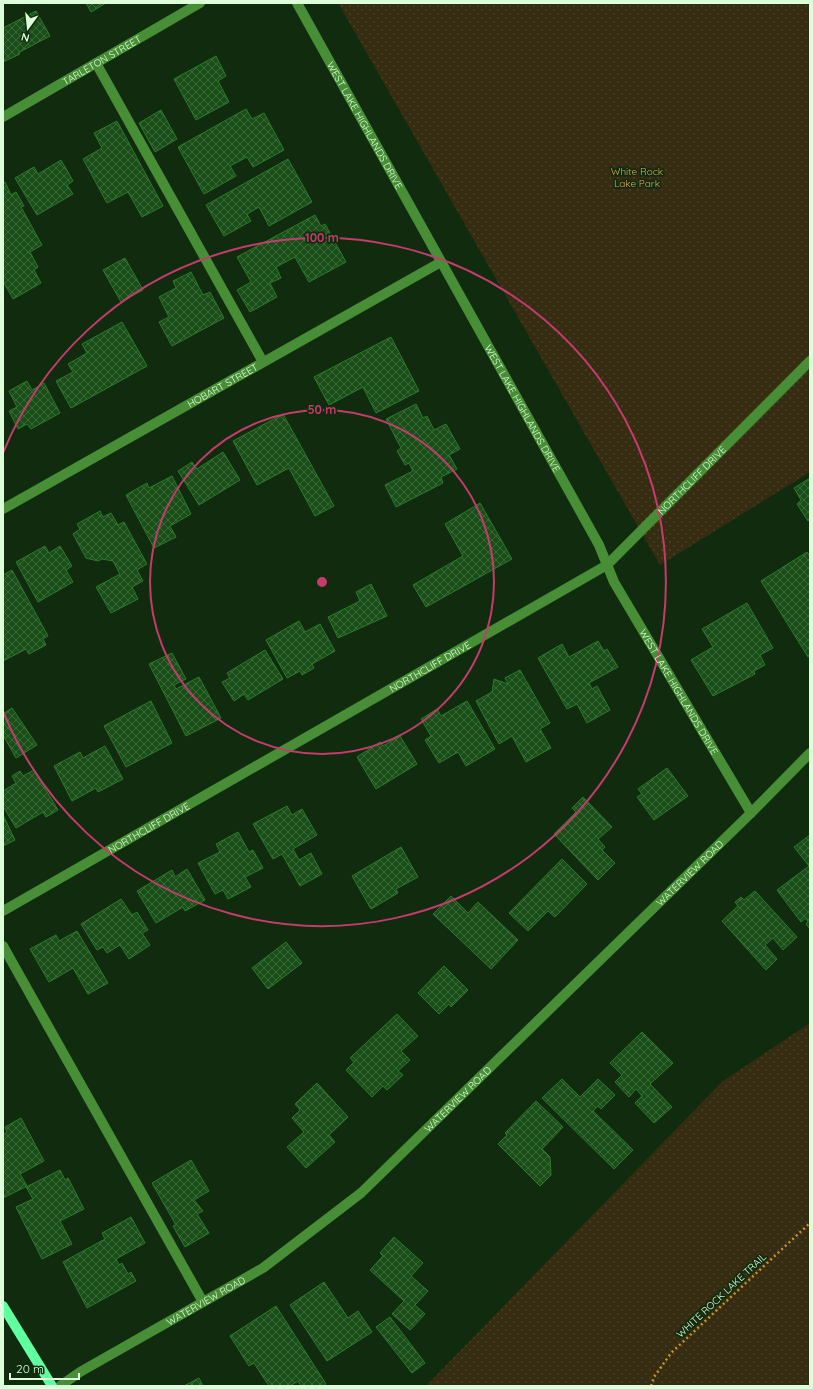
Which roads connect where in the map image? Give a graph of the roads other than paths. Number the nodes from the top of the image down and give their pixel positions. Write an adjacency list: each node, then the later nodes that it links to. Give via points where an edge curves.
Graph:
1 (200, 3): 3 (street, TARLETON STREET)
2 (298, 3): 5 (street, WEST LAKE HIGHLANDS DRIVE)
3 (96, 63): 4 (street, TARLETON STREET); 7 (street)
4 (3, 117)
5 (441, 262): 7 (street, HOBART STREET); 9 (street, WEST LAKE HIGHLANDS DRIVE, via 599,545)
6 (810, 361): 9 (street, NORTHCLIFF DRIVE)
7 (263, 362): 8 (street, HOBART STREET)
8 (3, 509)
9 (607, 565): 11 (street, WEST LAKE HIGHLANDS DRIVE, via 614,582); 12 (street, NORTHCLIFF DRIVE)
10 (810, 753): 11 (street, WATERVIEW ROAD)
11 (751, 813): 14 (street, WATERVIEW ROAD, via 361,1193 263,1268)
12 (3, 911)
13 (3, 946): 14 (street)
14 (203, 1302): 17 (street, WATERVIEW ROAD)
15 (3, 1306): 16 (main road)
16 (52, 1386)
17 (60, 1386)

